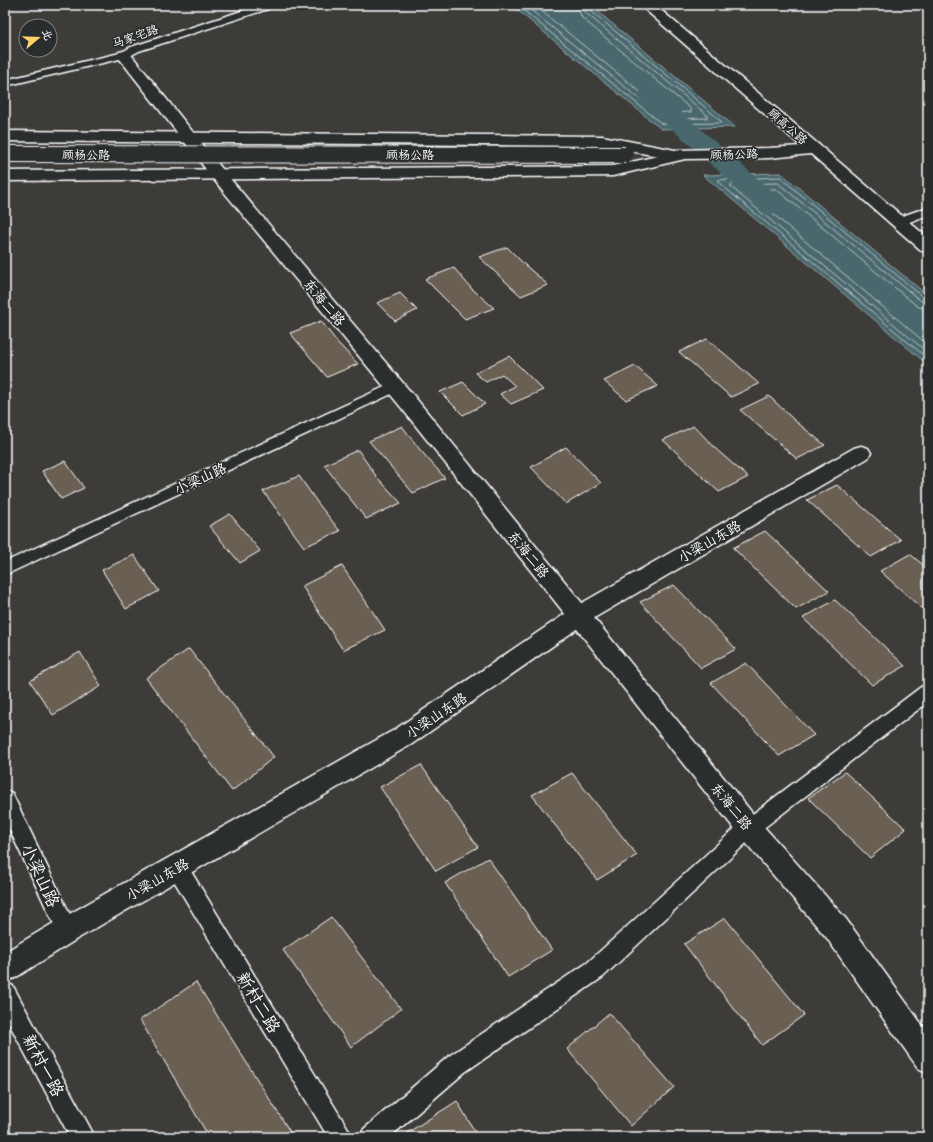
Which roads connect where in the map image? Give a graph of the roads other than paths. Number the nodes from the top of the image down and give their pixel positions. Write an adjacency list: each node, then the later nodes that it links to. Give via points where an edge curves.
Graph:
1 (270, 5): 3 (lane, 马家宅路, via 135,49)
2 (647, 5): 7 (street, 顾高公路)
3 (124, 55): 4 (lane, 马家宅路); 6 (street, 东海二路)
4 (5, 83)
5 (5, 136): 6 (street)
6 (189, 137): 9 (street, via 602,141); 10 (street, 东海二路)
7 (815, 149): 9 (street, 顾杨公路); 13 (street, 顾高公路)
8 (5, 154): 9 (street, 顾杨公路, bridge)
9 (686, 155): 10 (street, via 613,171)
10 (217, 173): 11 (street); 15 (street, 东海二路)
11 (5, 176)
12 (928, 211): 13 (lane)
13 (899, 222): 14 (street, 顾高公路)
14 (928, 246)
15 (396, 387): 17 (lane, 小梁山路); 18 (street, 东海二路)
16 (861, 453): 18 (street, 小梁山东路)
17 (5, 569)
18 (579, 616): 21 (street, 东海二路); 22 (street, 小梁山东路, via 403,737)
19 (928, 692): 21 (lane)
20 (5, 799): 23 (lane, 小梁山路)
21 (749, 828): 26 (street, 东海二路, via 836,928); 29 (lane, via 595,970 457,1064)
22 (177, 867): 23 (street, 小梁山东路); 28 (lane, 新村二路)
23 (67, 930): 24 (street, 小梁山东路)
24 (5, 968)
25 (5, 994): 27 (lane, 新村一路)
26 (928, 1058)
27 (83, 1137)
28 (341, 1137)
29 (372, 1137)

